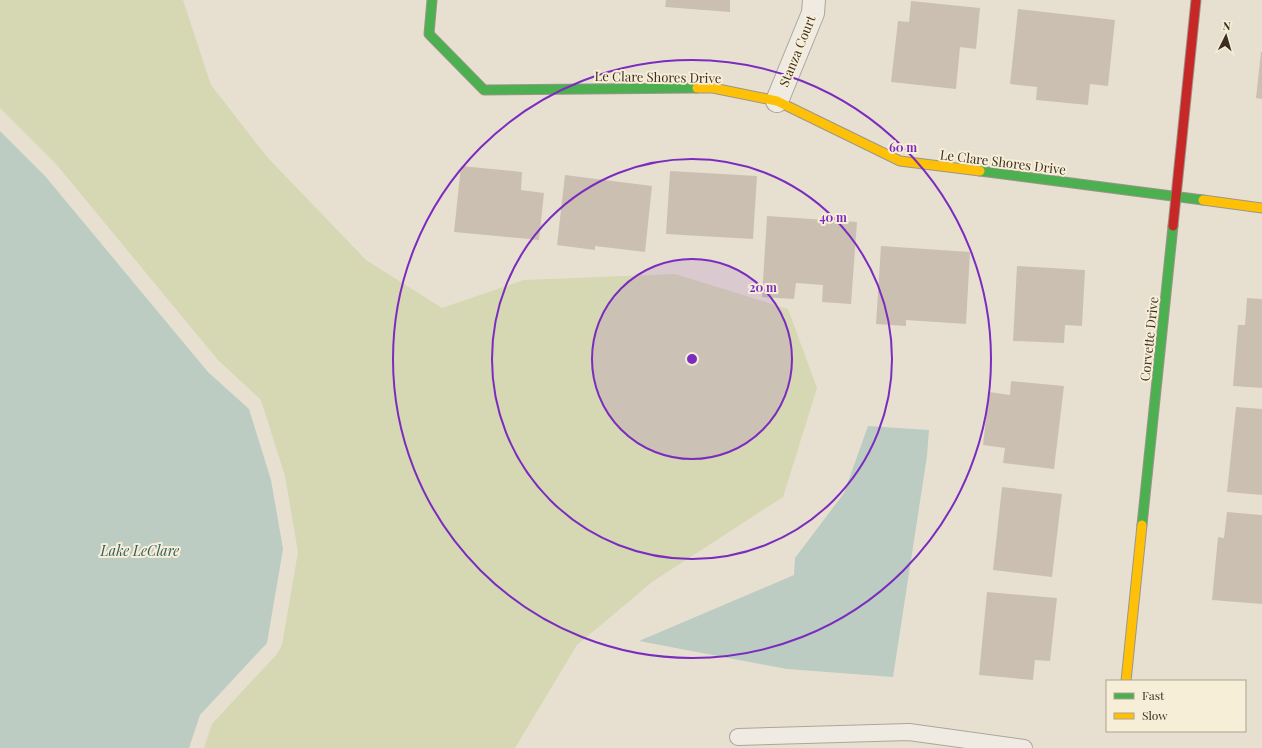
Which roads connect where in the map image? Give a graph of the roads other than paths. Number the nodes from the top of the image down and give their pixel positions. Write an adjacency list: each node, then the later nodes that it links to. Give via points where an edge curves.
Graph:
1 (432, 0): 4 (street, Le Clare Shores Drive, via 429,34 484,90 712,88)
2 (814, 0): 4 (street, Stanza Court, via 813,13)
3 (1196, 0): 5 (street, Corvette Drive)
4 (777, 101): 5 (street, Le Clare Shores Drive, via 900,162)
5 (1176, 197): 6 (street, Le Clare Shores Drive); 7 (street, Corvette Drive)
6 (1262, 208)
7 (1126, 680)
8 (738, 737): 9 (lane, via 909,732)
9 (1024, 748)

